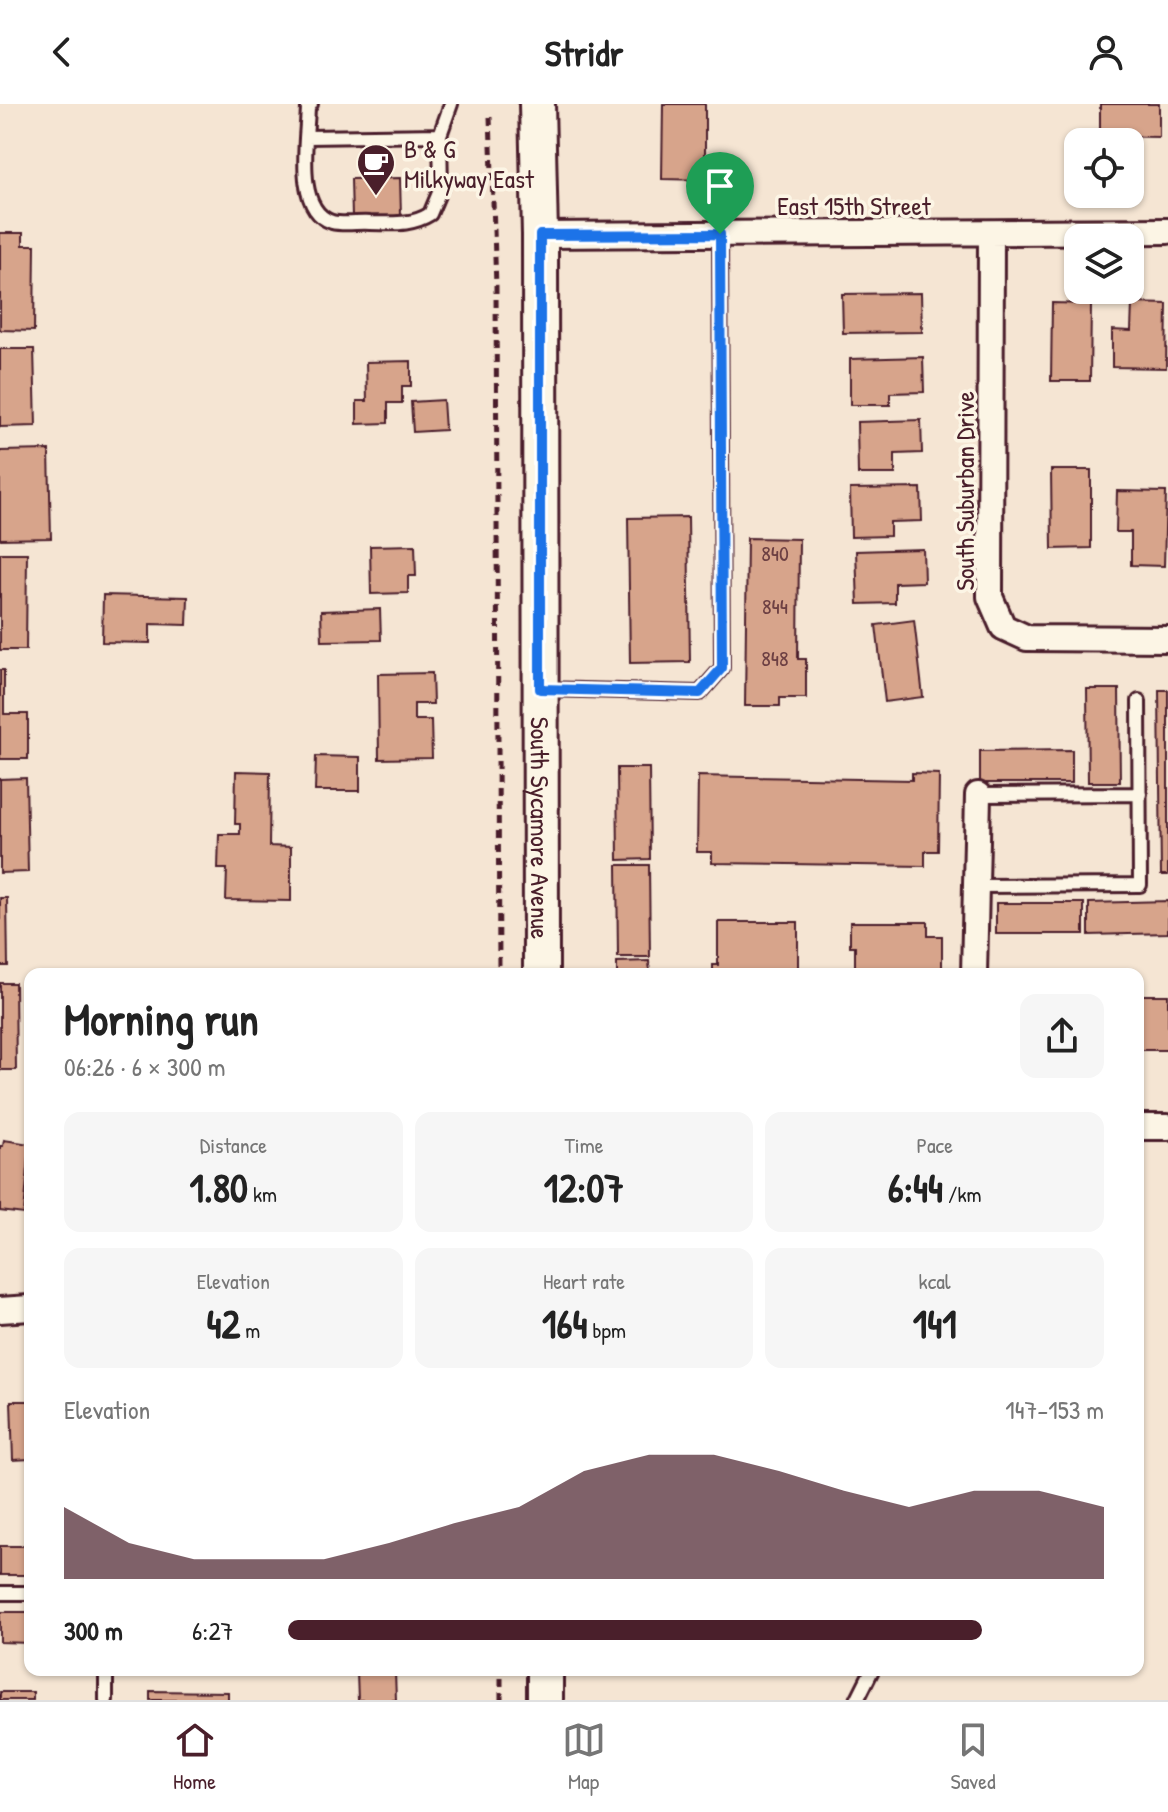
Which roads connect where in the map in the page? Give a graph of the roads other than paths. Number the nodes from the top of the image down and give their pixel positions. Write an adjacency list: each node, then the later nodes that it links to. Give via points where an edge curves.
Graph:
1 (311, 104): 5 (lane)
2 (451, 104): 4 (lane)
3 (537, 104): 9 (main road, South Sycamore Avenue)
4 (440, 135): 5 (lane); 5 (lane, via 441,188 430,214 409,223 333,222 320,214 306,188)
5 (307, 137)
6 (1168, 231): 7 (street, East 15th Street)
7 (991, 233): 8 (street, East 15th Street); 10 (street, South Suburban Drive, via 990,597 995,614 1003,627 1027,638)
8 (720, 234): 9 (street, East 15th Street); 11 (lane, via 722,668 700,693)
9 (540, 235): 11 (main road, South Sycamore Avenue)
10 (1168, 639)
11 (540, 689): 16 (main road, South Sycamore Avenue)
12 (1139, 701): 13 (lane)
13 (1140, 794): 14 (lane); 15 (lane, via 1140,885)
14 (978, 795): 15 (street)
15 (976, 886): 17 (street)
16 (541, 968)
17 (974, 968)
18 (1144, 1127): 19 (street)
19 (1168, 1127)
20 (24, 1308): 21 (street)
21 (0, 1310)
22 (0, 1593): 23 (lane)
23 (24, 1593)
24 (106, 1676): 27 (lane)
25 (545, 1676): 28 (main road)
26 (869, 1676): 29 (lane)
27 (106, 1700)
28 (545, 1700)
29 (857, 1700)

